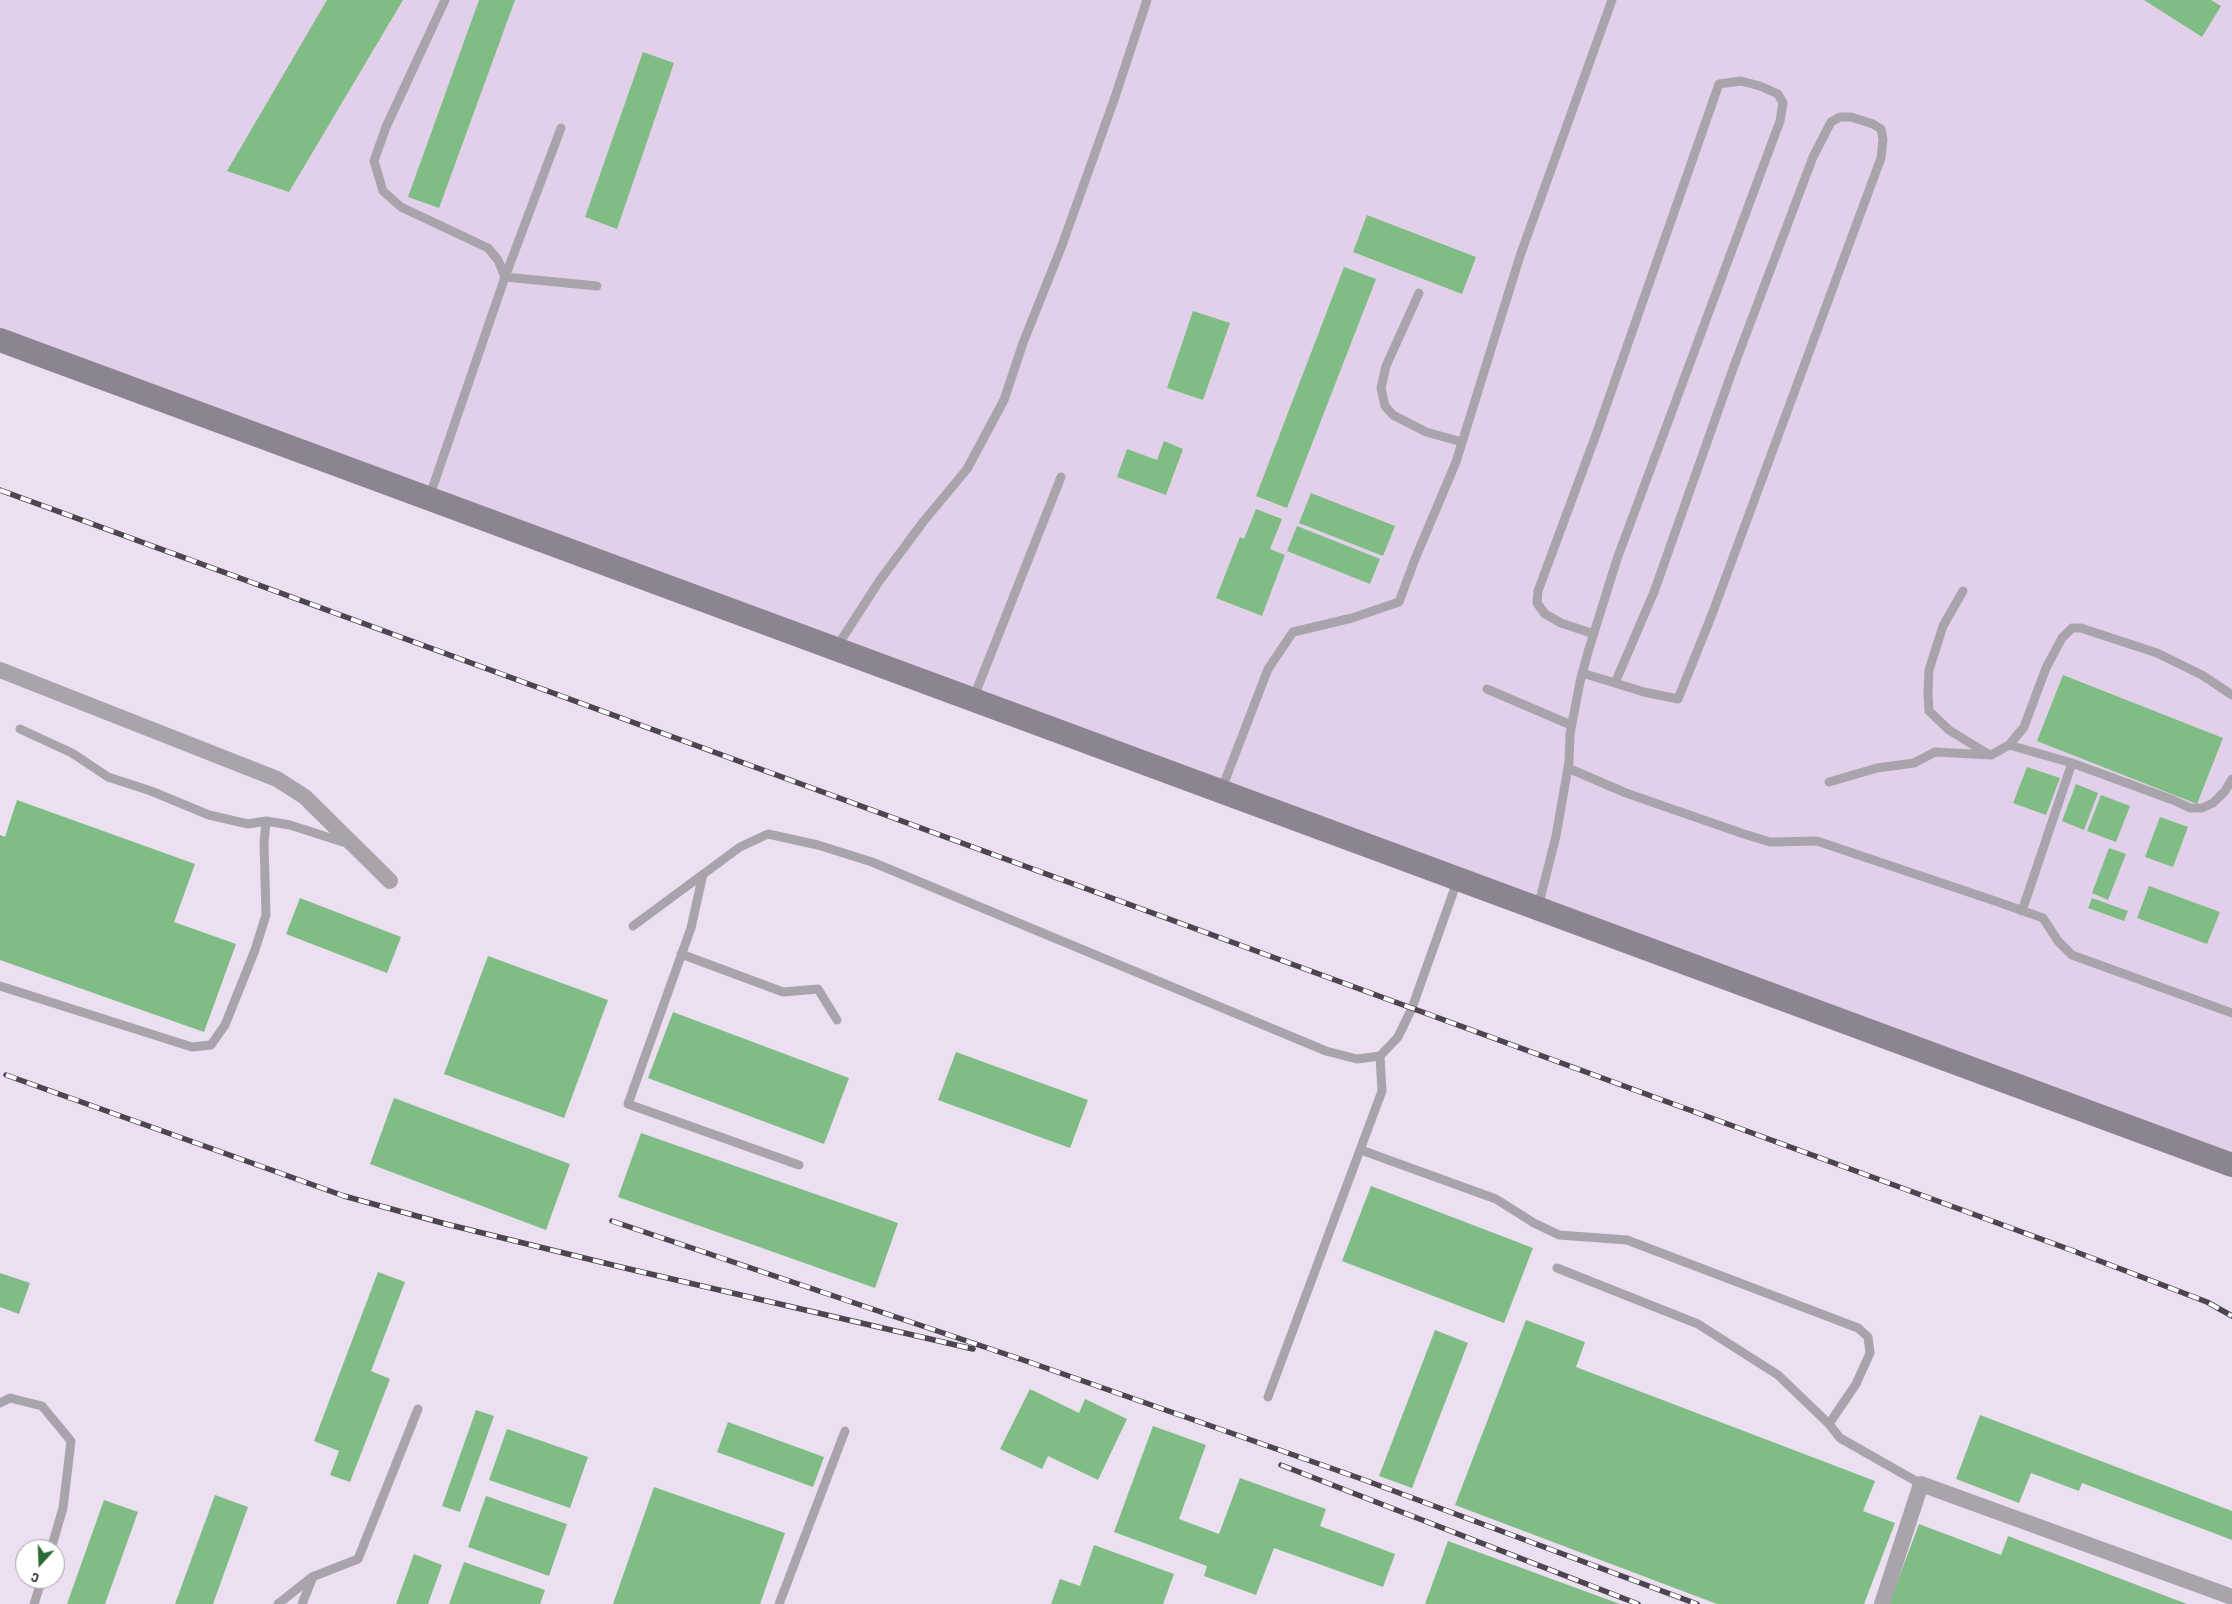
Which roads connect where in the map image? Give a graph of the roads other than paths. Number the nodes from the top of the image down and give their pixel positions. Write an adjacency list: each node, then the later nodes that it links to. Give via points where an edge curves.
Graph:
1 (445, 0): 5 (lane, via 386,127 374,161 383,191 401,207 488,248 498,260)
2 (1147, 0): 14 (lane, via 1111,109 1004,400 967,469 880,580)
3 (1612, 0): 9 (lane, via 1520,256)
4 (561, 128): 5 (lane)
5 (505, 277): 6 (lane); 11 (lane)
6 (597, 286)
7 (1419, 293): 9 (lane, via 1386,366 1382,388 1385,406 1393,415 1426,432)
8 (0, 340): 11 (main road)
9 (1462, 442): 29 (lane, via 1399,602 1352,618 1293,632 1268,669)
10 (1061, 477): 20 (lane)
11 (429, 498): 14 (main road)
12 (1963, 591): 24 (lane, via 1943,626 1929,670 1929,711 1949,730)
13 (1594, 634): 13 (lane, via 1617,559 1780,121 1783,103 1778,94 1760,86 1741,81 1719,84 1538,591 1537,603 1545,614); 16 (lane)
14 (836, 649): 20 (main road)
15 (0, 670): 31 (street, via 276,778 305,797)
16 (1582, 673): 17 (lane); 21 (lane)
17 (1615, 683): 17 (lane, via 1678,699 1881,158 1883,139 1880,129 1873,124 1851,117 1831,122 1813,157 1654,592)
18 (1487, 689): 21 (lane)
19 (2232, 695): 23 (lane, via 2202,675 2157,653 2081,628 2072,628 2062,638 2046,668 2024,728)
20 (973, 699): 29 (main road)
21 (1571, 725): 26 (lane)
22 (20, 729): 30 (lane, via 72,753 108,776 209,815 248,824)
23 (2009, 745): 24 (lane); 25 (lane)
24 (1991, 756): 28 (lane, via 1936,752 1914,763 1877,768)
25 (2072, 763): 27 (lane, via 2190,808 2202,808 2213,803); 36 (lane)
26 (1568, 768): 35 (lane, via 1556,836); 36 (lane, via 1626,793 1744,834 1770,842 1817,841)
27 (2232, 779)
28 (1829, 782)
29 (1221, 791): 33 (main road)
30 (266, 821): 31 (lane, via 290,825); 39 (lane, via 266,915 224,1025 211,1045 192,1047)
31 (356, 846): 34 (street)
32 (703, 874): 37 (lane); 38 (lane, via 691,928); 42 (lane, via 740,847 768,834 818,845 872,862 1326,1051 1357,1059)
33 (1458, 878): 35 (main road); 42 (lane, via 1412,1008 1398,1037)
34 (390, 881)
35 (1538, 908): 45 (main road)
36 (2022, 911): 40 (lane, via 2043,918 2072,955)
37 (633, 926)
38 (681, 954): 41 (lane, via 783,992 818,989); 44 (lane, via 628,1104)
39 (0, 986)
40 (2232, 1013)
41 (837, 1020)
42 (1380, 1056): 43 (lane, via 1382,1091)
43 (1361, 1150): 47 (lane); 50 (lane, via 1496,1198 1559,1235 1627,1240 1858,1328 1868,1337 1870,1353 1856,1384)
44 (799, 1165)
45 (2232, 1165)
46 (1557, 1268): 50 (lane, via 1698,1324 1778,1375)
47 (1268, 1397)
48 (0, 1403): 53 (lane, via 10,1398 42,1406 71,1441 63,1508)
49 (418, 1409): 54 (lane, via 358,1558)
50 (1829, 1424): 52 (lane, via 1840,1438)
51 (845, 1432): 60 (lane)
52 (1921, 1484): 56 (street); 61 (street)
53 (54, 1539)
54 (312, 1577): 58 (lane); 59 (lane)
55 (39, 1589): 57 (lane)
56 (2232, 1597)
57 (34, 1604)
58 (278, 1604)
59 (302, 1604)
60 (779, 1604)
61 (1882, 1604)

